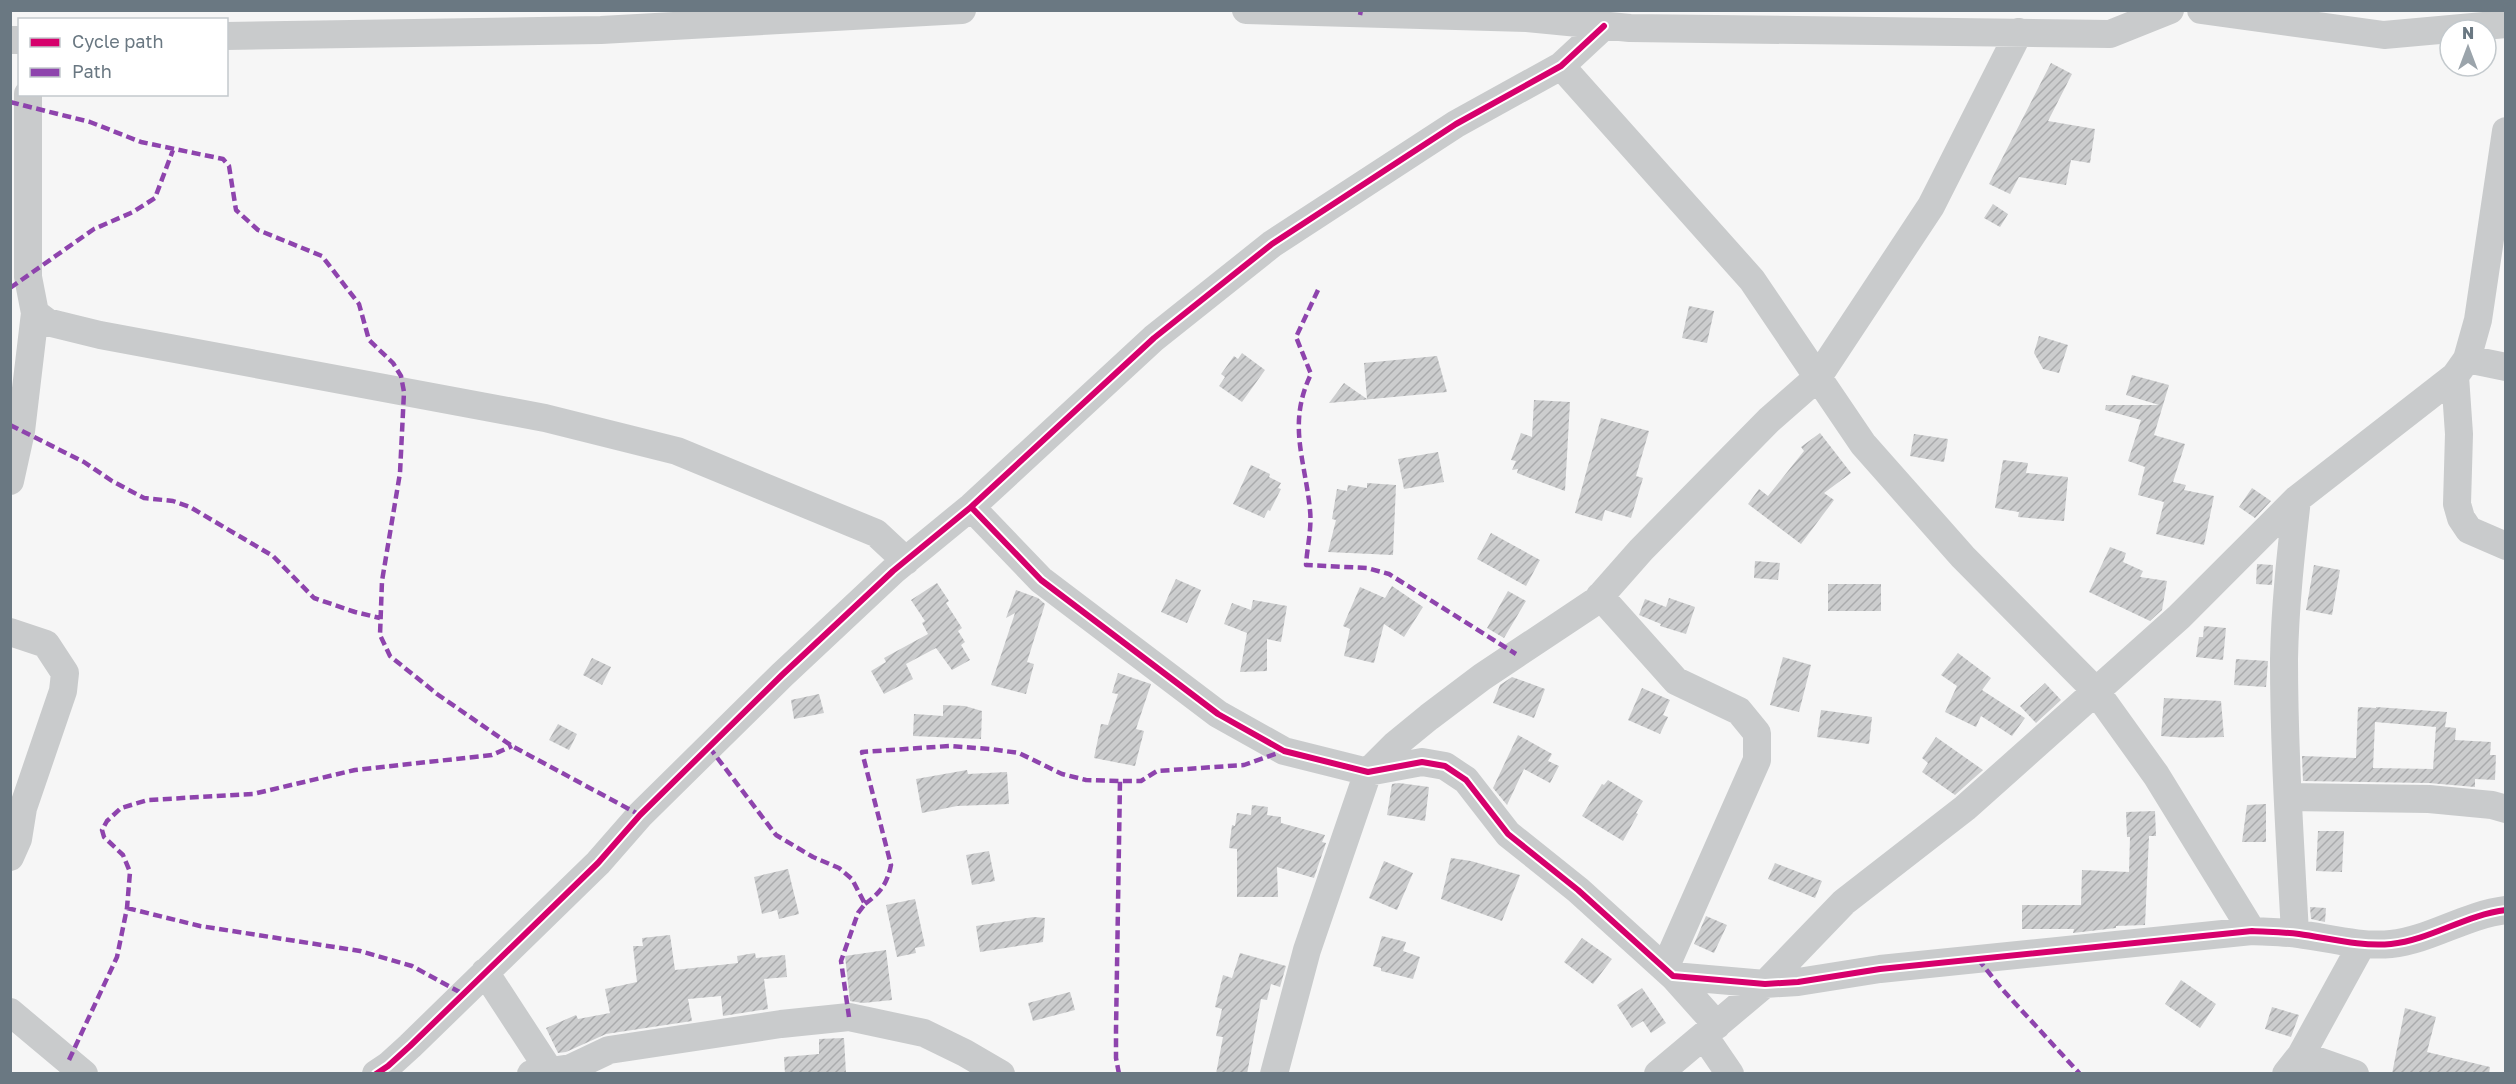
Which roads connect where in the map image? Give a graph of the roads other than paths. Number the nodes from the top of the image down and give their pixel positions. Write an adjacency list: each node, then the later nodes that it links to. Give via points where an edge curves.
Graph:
1 (962, 10): 6 (street)
2 (1246, 10): 8 (street, via 1527,18)
3 (1659, 10): 8 (street)
4 (2170, 10): 9 (street, via 2110,34)
5 (2200, 10): 7 (street, via 2384,35)
6 (602, 20): 10 (street)
7 (2505, 24)
8 (1617, 27): 9 (street); 11 (street)
9 (2019, 33): 17 (street, via 1931,206)
10 (228, 36)
11 (1561, 66): 17 (street, via 1752,280); 20 (street, via 1456,124 1272,244 1154,338)
12 (28, 96): 14 (street, via 28,277)
13 (2505, 131): 16 (street, via 2478,320)
14 (35, 313): 18 (street, via 21,431); 22 (street, via 47,322 100,335 545,418 677,451 876,533)
15 (2505, 367): 16 (street)
16 (2461, 368): 19 (street); 21 (street, via 2457,504 2469,530)
17 (1818, 377): 23 (street, via 1769,420); 25 (street, via 1863,444 1955,548)
18 (10, 481)
19 (2297, 499): 25 (street, via 2179,617); 27 (street, via 2284,658)
20 (971, 507): 22 (street); 26 (street, via 1041,580 1218,714 1284,751)
21 (2505, 546)
22 (906, 561): 34 (street, via 782,675)
23 (1600, 596): 26 (street, via 1429,717); 35 (street, via 1676,681 1739,711 1757,733 1757,760)
24 (10, 632): 29 (street, via 46,645 65,673 63,691)
25 (2095, 690): 31 (street, via 2156,775); 36 (street, via 1965,808 1844,902)
26 (1368, 772): 35 (street, via 1422,762 1445,766 1466,780 1508,834 1578,890); 45 (street, via 1307,950)
27 (2288, 797): 28 (street, via 2429,799); 32 (street)
28 (2505, 809)
29 (10, 857)
30 (2505, 909): 33 (street, via 2410,940)
31 (2252, 931): 32 (street); 36 (street)
32 (2295, 933): 33 (street)
33 (2362, 944): 39 (street)
34 (485, 972): 41 (street); 43 (street)
35 (1669, 972): 36 (street); 38 (street)
36 (1765, 984): 38 (street)
37 (10, 1012): 42 (street)
38 (1710, 1031): 46 (street); 47 (street)
39 (2293, 1064): 48 (street)
40 (586, 1067): 41 (street); 44 (street, via 609,1050 849,1017 924,1033)
41 (540, 1072)
42 (84, 1074)
43 (376, 1074)
44 (1001, 1074)
45 (1274, 1074)
46 (1658, 1074)
47 (1730, 1074)
48 (2355, 1074)

